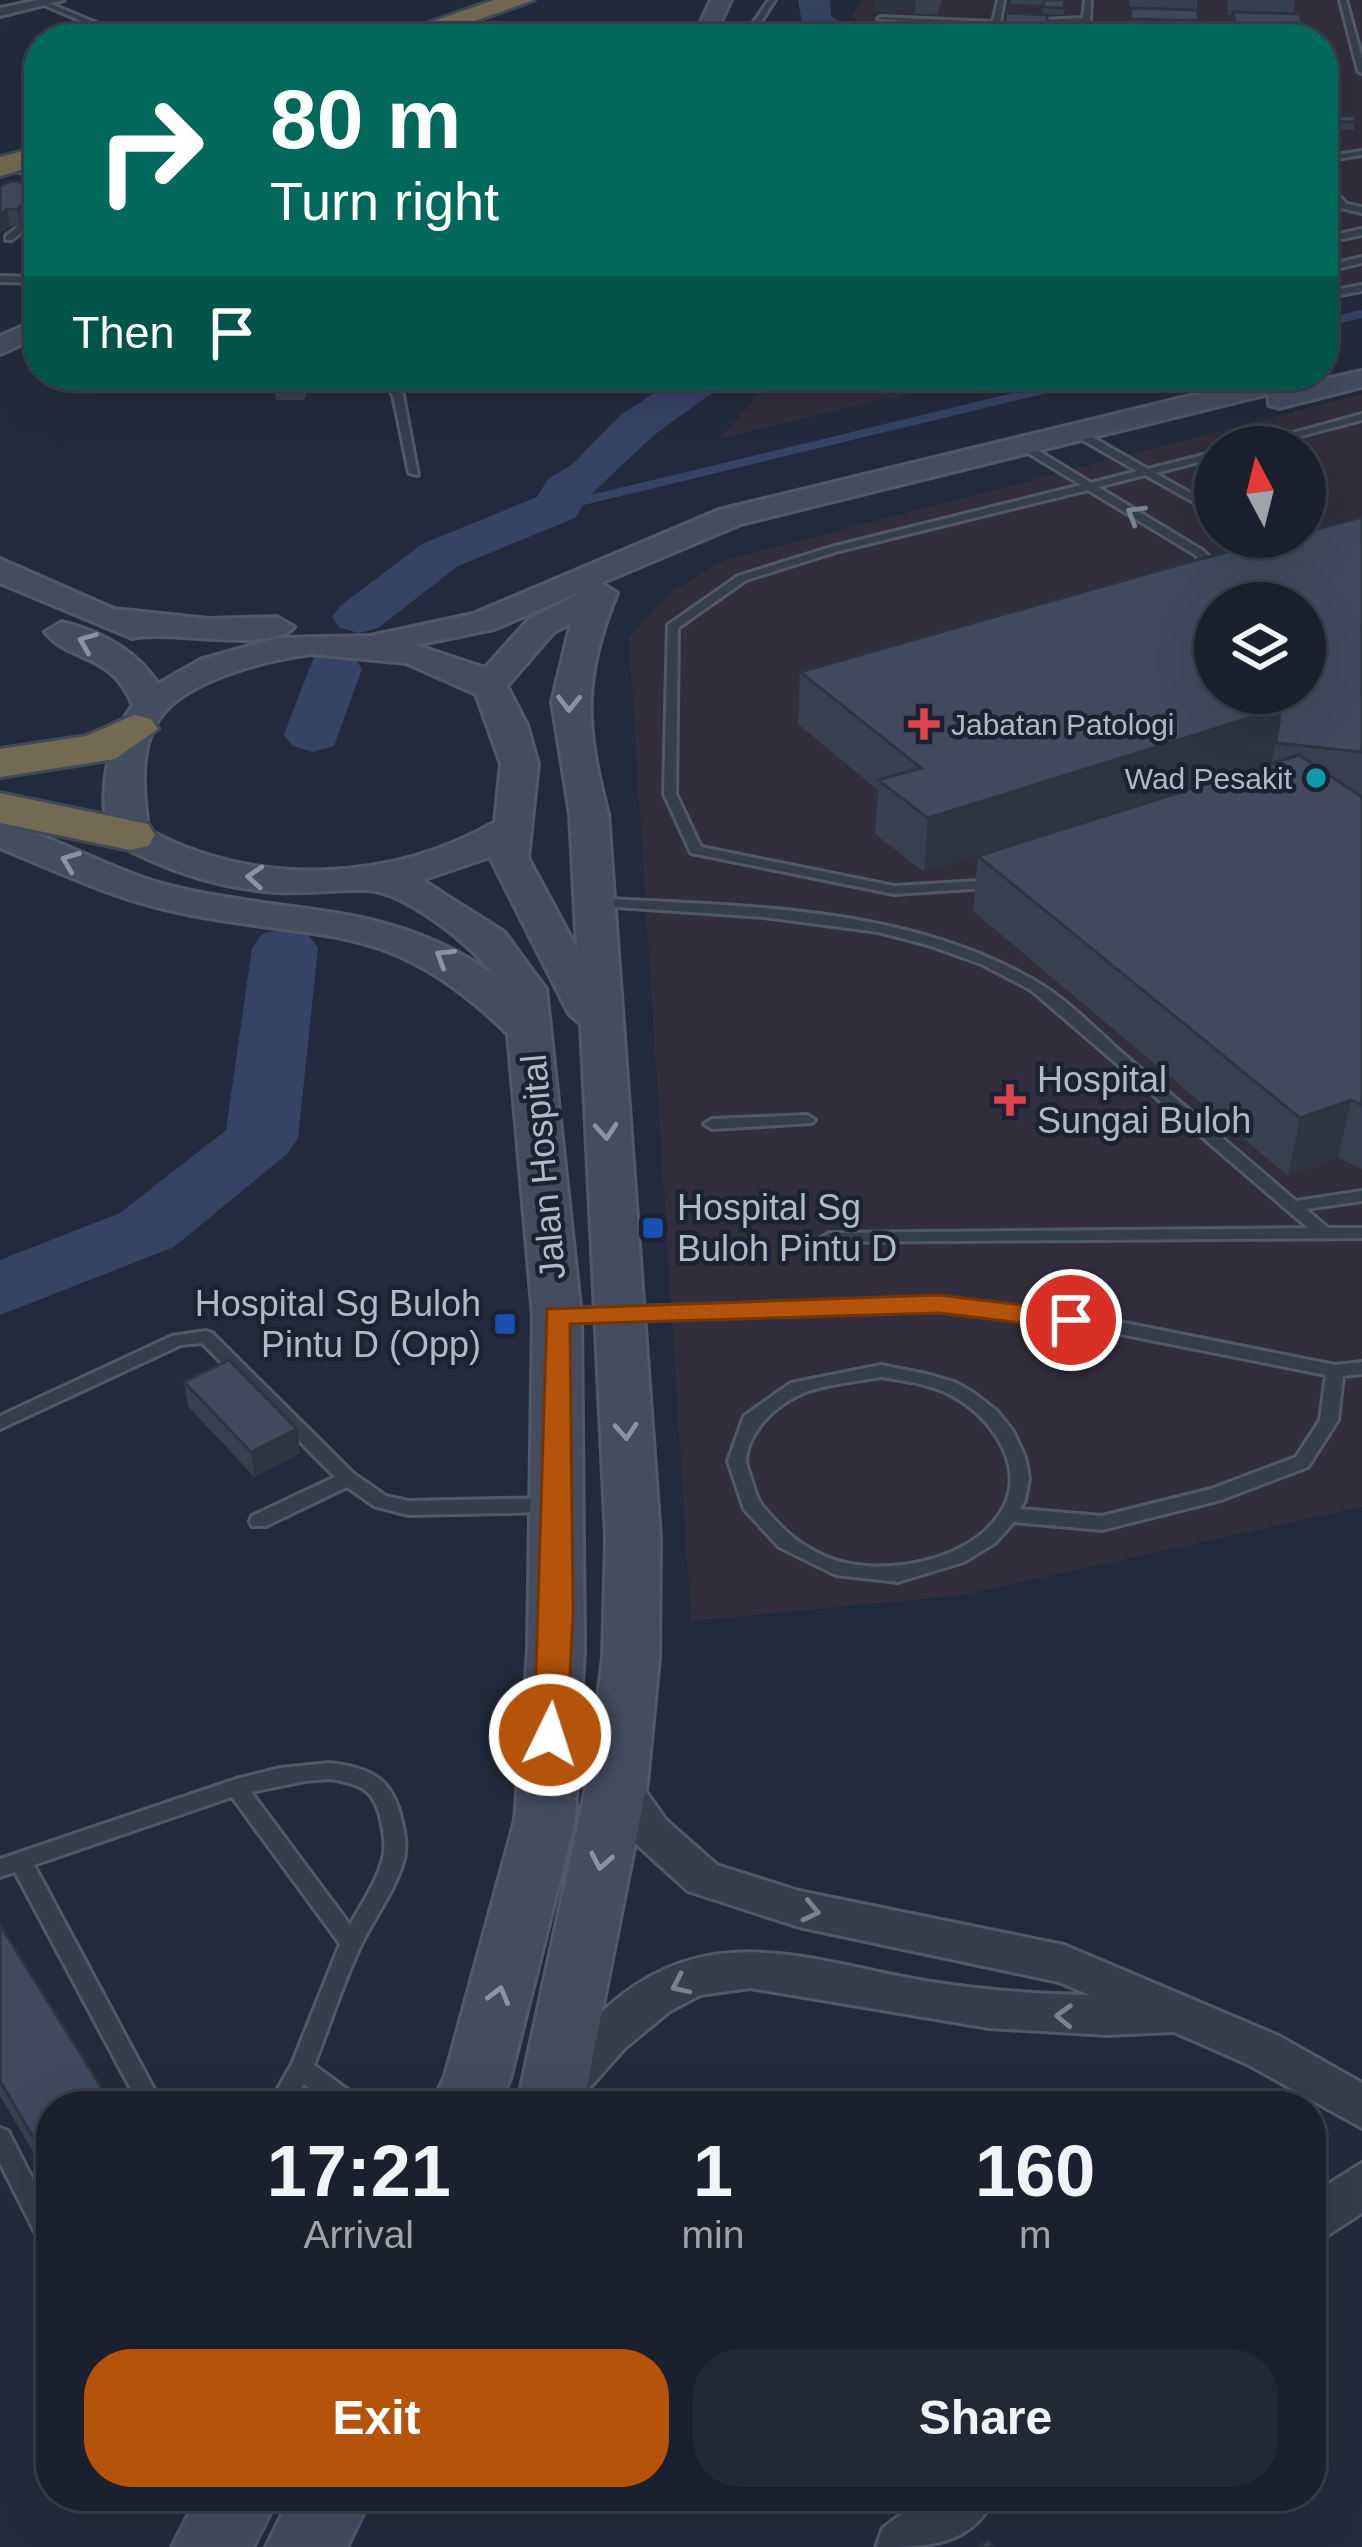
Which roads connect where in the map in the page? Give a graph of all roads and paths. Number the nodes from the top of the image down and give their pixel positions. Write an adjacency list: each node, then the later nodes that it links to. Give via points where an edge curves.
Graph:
1 (1000, 0): 12 (lane)
2 (1088, 0): 8 (lane)
3 (1343, 0): 14 (lane)
4 (51, 1): 6 (street); 9 (lane)
5 (533, 6): 10 (highway); 11 (highway)
6 (0, 12)
7 (881, 19): 12 (lane)
8 (1084, 20): 12 (lane); 13 (lane)
9 (95, 24)
10 (458, 24)
11 (492, 24)
12 (996, 24)
13 (1084, 24)
14 (1362, 71)
15 (24, 226): 16 (lane)
16 (9, 238)
17 (395, 390): 25 (lane)
18 (1257, 390): 22 (main road)
19 (1311, 390): 22 (main road)
20 (1362, 417): 21 (lane)
21 (1326, 426)
22 (1086, 438): 23 (main road); 26 (lane)
23 (1032, 451): 27 (lane); 31 (main road, via 749,531)
24 (1194, 461): 26 (lane)
25 (414, 473)
26 (1148, 473): 27 (lane); 28 (lane)
27 (1091, 487): 30 (lane, one-way to 27, via 1198,551); 45 (lane, via 742,578 672,627 670,794 696,850 894,890)
28 (1194, 499)
29 (0, 569): 33 (main road)
30 (1228, 580)
31 (590, 586): 33 (main road, via 393,621 209,629); 34 (main road, via 482,622); 36 (main road, via 541,626); 39 (main road, Jalan Hospital, one-way to 39, via 565,707)
32 (0, 607): 37 (main road, one-way to 32, via 142,680 124,662)
33 (103, 618): 35 (main road)
34 (366, 644): 35 (main road); 36 (main road, via 423,656)
35 (235, 657): 37 (main road)
36 (496, 698): 39 (main road); 41 (main road, Jalan Hospital, via 522,781)
37 (143, 717): 38 (highway, via 98,749); 43 (main road, via 126,796)
38 (0, 763)
39 (579, 777): 46 (main road, Jalan Hospital, via 589,814)
40 (0, 808): 43 (highway)
41 (509, 830): 44 (main road, via 446,862); 47 (main road, Jalan Hospital, via 521,889)
42 (0, 834): 48 (main road, one-way to 42, via 484,981 428,946 328,919 166,898)
43 (130, 836): 44 (main road, one-way to 43, via 245,878 160,857)
44 (371, 878): 48 (main road, Jalan Hospital, via 408,888 490,941 526,989)
45 (1004, 881)
46 (592, 902): 47 (main road, Jalan Hospital); 52 (lane, via 884,930 994,961 1036,987)
47 (598, 1029): 56 (main road, Jalan Hospital, one-way to 56)
48 (531, 1034): 57 (main road, Jalan Hospital)
49 (807, 1120): 50 (lane)
50 (712, 1124)
51 (1362, 1196): 52 (lane)
52 (1293, 1206): 54 (lane)
53 (1362, 1233): 54 (lane)
54 (1325, 1234): 55 (lane)
55 (829, 1238)
56 (619, 1314): 57 (lane); 59 (lane, via 939,1304 1115,1327); 65 (main road, Jalan Hospital, one-way to 65, via 633,1557 632,1658)
57 (556, 1316): 62 (main road, Jalan Hospital)
58 (1362, 1368): 59 (lane)
59 (1335, 1371): 63 (lane, via 1329,1420 1302,1462 1215,1496 1102,1522)
60 (0, 1423): 61 (lane, via 178,1340 206,1337)
61 (348, 1479): 62 (lane, via 408,1508); 64 (lane)
62 (559, 1505): 74 (main road, Jalan Hospital, one-way to 62, via 545,1820)
63 (1012, 1514): 63 (lane, via 986,1543 947,1564 900,1573 850,1570 803,1556 767,1531 743,1500 735,1466 743,1433 797,1385 838,1373 925,1378 965,1395 1016,1450 1021,1482)
64 (259, 1521)
65 (617, 1783): 69 (street, one-way to 69, via 651,1832 703,1878 799,1910 1064,1964); 75 (main road, Jalan Hospital, one-way to 75)
66 (236, 1786): 67 (lane); 68 (lane); 68 (lane, via 342,1771 373,1781 392,1810 395,1856)
67 (10, 1864): 71 (lane)
68 (352, 1943): 70 (lane)
69 (1180, 2014): 76 (street, one-way to 76, via 1058,2017 765,1970 696,1977 628,2011); 77 (street, via 1263,2050)
70 (301, 2069): 72 (lane); 73 (lane)
71 (143, 2091)
72 (288, 2091)
73 (331, 2091)
74 (471, 2091)
75 (554, 2091)
76 (560, 2091)
77 (1362, 2108)
78 (0, 2139): 80 (lane)
79 (1362, 2185): 81 (street)
80 (36, 2210)
81 (1326, 2213)
82 (232, 2511): 85 (main road)
83 (325, 2511): 86 (main road)
84 (949, 2511): 87 (street)
85 (210, 2547)
86 (304, 2547)
87 (902, 2547)

